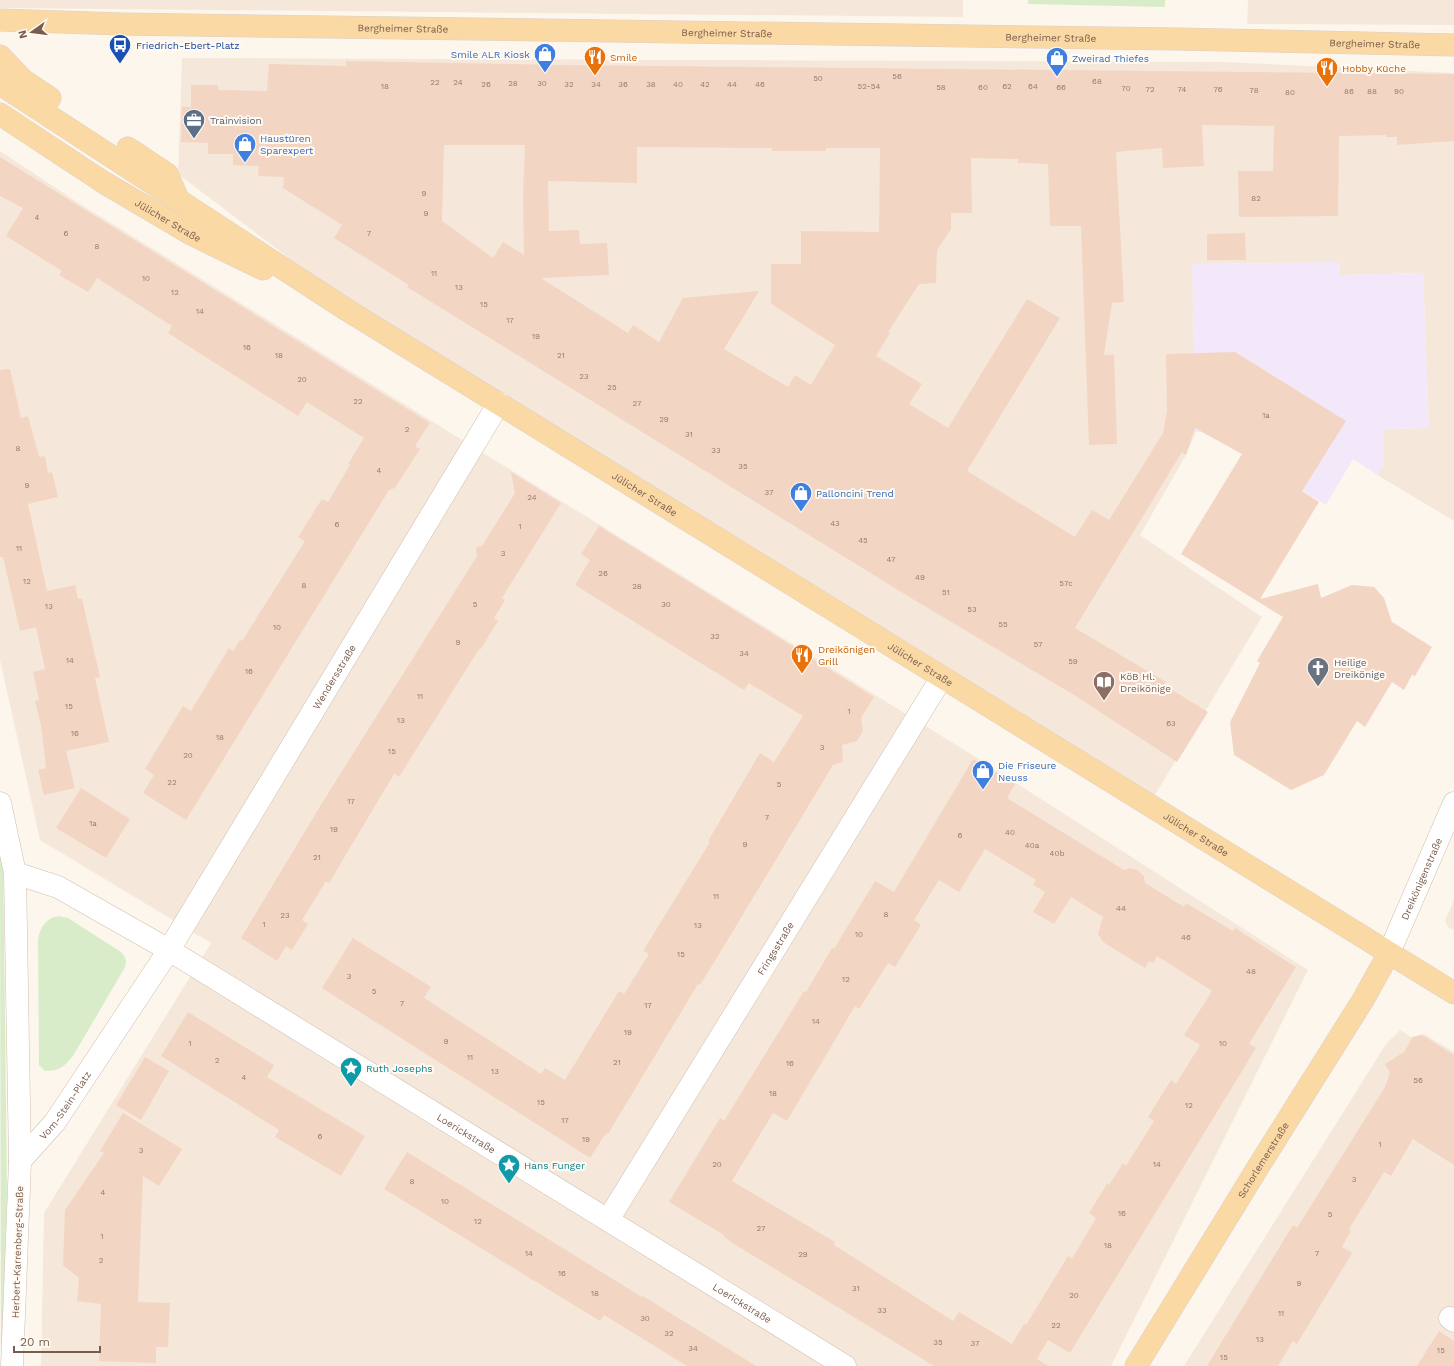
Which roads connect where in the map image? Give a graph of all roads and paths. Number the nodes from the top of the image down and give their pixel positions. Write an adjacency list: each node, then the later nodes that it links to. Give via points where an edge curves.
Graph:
1 (0, 20): 2 (main road, Bergheimer Straße, via 113,24)
2 (1454, 45)
3 (0, 56): 6 (main road, via 23,80 167,174)
4 (7, 88): 6 (main road, Jülicher Straße)
5 (0, 114): 7 (main road, Jülicher Straße, via 103,182 194,235)
6 (178, 199): 7 (main road, Jülicher Straße)
7 (347, 310): 8 (main road, Jülicher Straße)
8 (499, 403): 9 (main road, Jülicher Straße); 13 (street, Wendersstraße)
9 (942, 677): 14 (main road, Jülicher Straße); 17 (street, Fringsstraße)
10 (0, 803): 12 (street)
11 (1454, 803): 14 (street, Dreikönigenstraße)
12 (15, 873): 13 (street, via 58,887); 16 (street)
13 (169, 950): 16 (street, Vom-Stein-Platz, via 55,1122); 17 (street, Loerickstraße)
14 (1389, 953): 15 (main road, Jülicher Straße); 20 (main road, Schorlemerstraße, via 1363,1000)
15 (1454, 993)
16 (20, 1161): 18 (street, Herbert-Karrenberg-Straße)
17 (608, 1220): 19 (street, Loerickstraße)
18 (12, 1366)
19 (845, 1366)
20 (1136, 1366)

